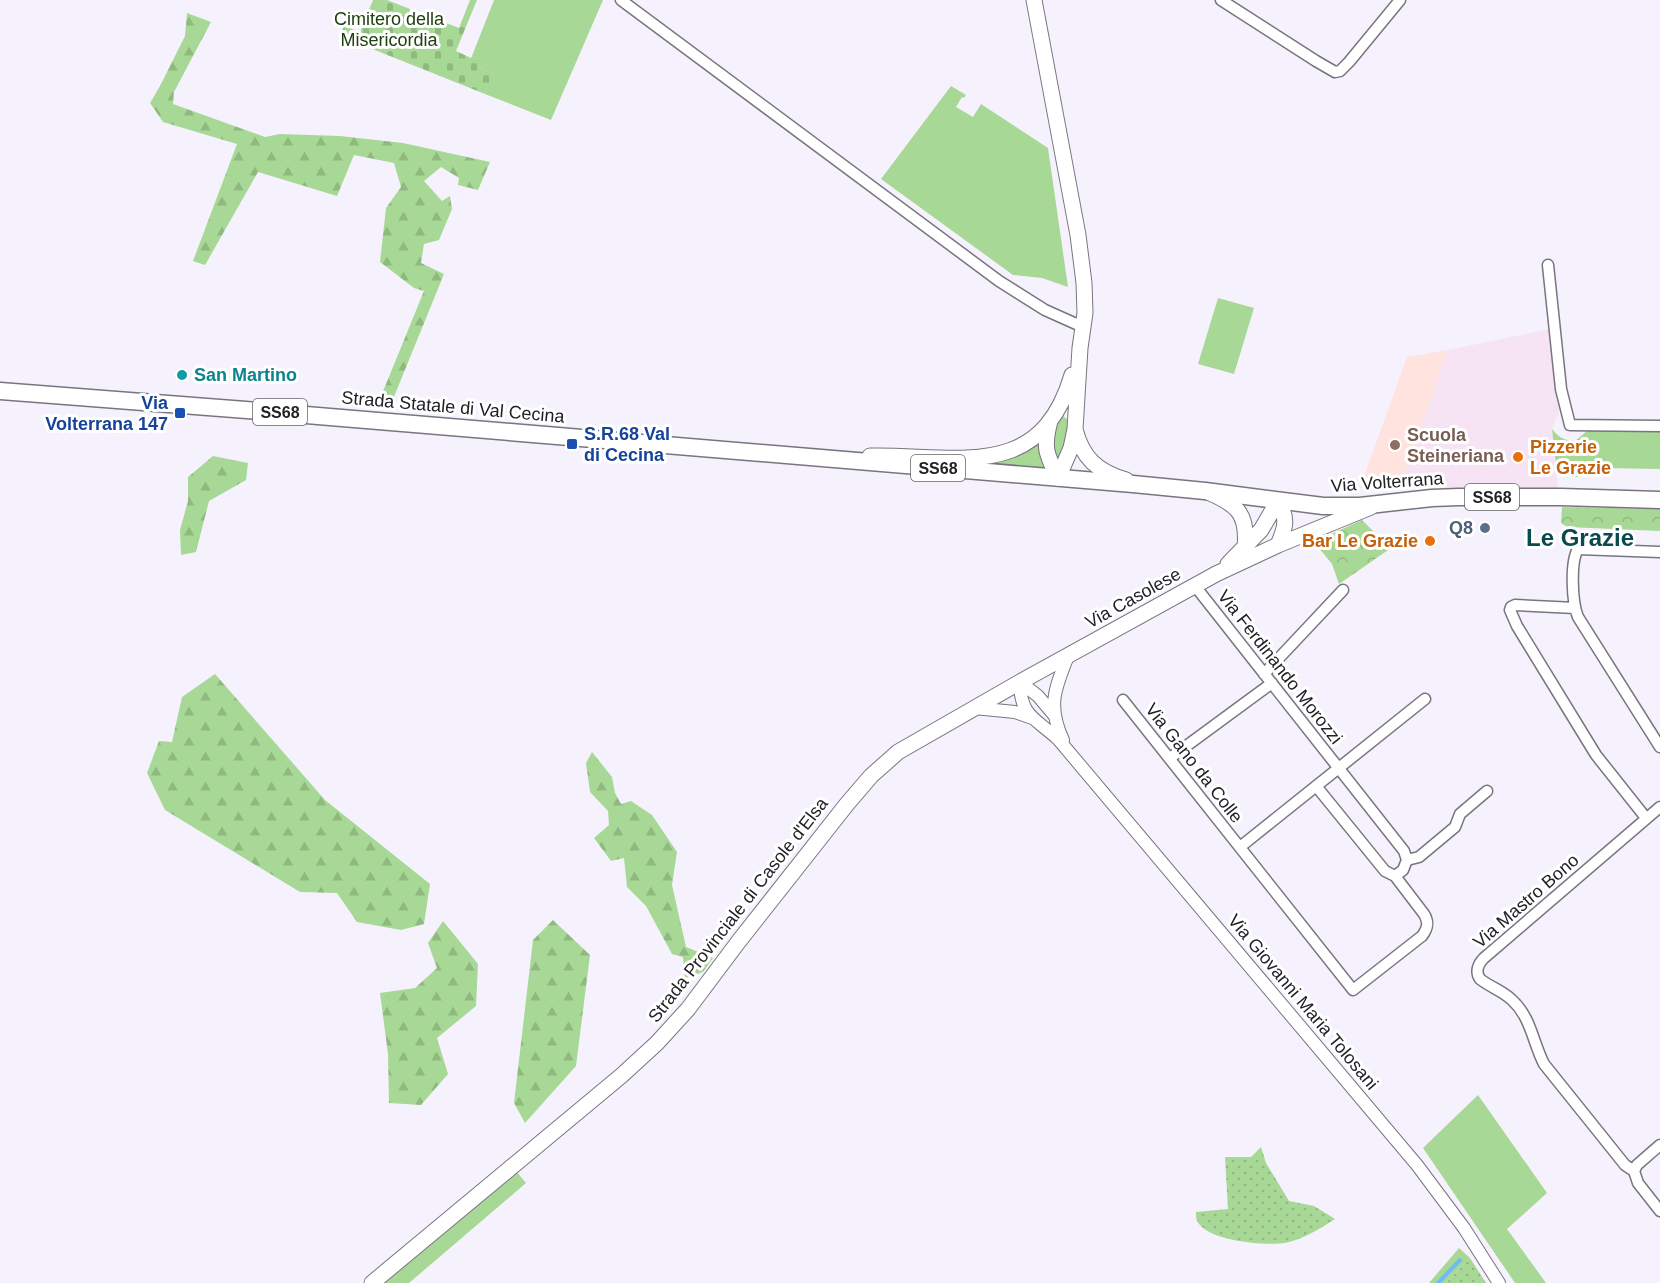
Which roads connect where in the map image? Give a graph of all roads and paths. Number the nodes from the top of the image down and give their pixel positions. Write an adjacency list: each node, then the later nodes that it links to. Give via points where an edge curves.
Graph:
1 (621, 0): 6 (street, via 999,281 1045,310)
2 (1034, 0): 6 (main road, via 1079,244 1085,295)
3 (1221, 0): 4 (street, via 1335,72 1353,58)
4 (1400, 0)
5 (1548, 265): 10 (street, via 1561,389 1570,425)
6 (1083, 327): 7 (main road)
7 (1080, 348): 9 (main road, via 1069,386); 11 (main road)
8 (0, 391): 12 (main road, Strada Statale di Val Cecina / SS68)
9 (1051, 420): 12 (main road, via 1020,446 986,457); 13 (main road, via 1045,446)
10 (1660, 426)
11 (1075, 429): 13 (main road); 14 (main road, via 1082,449 1103,471)
12 (819, 458): 13 (main road, Strada Statale di Val Cecina / SS68)
13 (1058, 477): 14 (main road, Strada Statale di Val Cecina / SS68)
14 (1153, 486): 15 (main road, Via Volterrana / SS68)
15 (1205, 491): 17 (main road, Via Volterrana / SS68); 20 (main road, via 1240,512 1246,528)
16 (1660, 500): 18 (main road, Via Volterrana / SS68, via 1460,497)
17 (1278, 501): 18 (main road, Via Volterrana / SS68, via 1323,506); 19 (main road, via 1285,520); 20 (main road, Via Casolese, via 1261,530)
18 (1376, 504): 19 (main road, Via Casolese)
19 (1278, 545): 22 (main road, Via Casolese)
20 (1245, 547): 22 (main road, Via Casolese)
21 (1660, 552): 25 (street, via 1578,549 1574,559)
22 (1215, 574): 23 (main road, Via Casolese)
23 (1195, 586): 26 (main road, Via Casolese); 27 (street, Via Ferdinando Morozzi)
24 (1343, 590): 27 (street)
25 (1575, 608): 35 (street); 42 (street, via 1518,605 1510,610 1596,755)
26 (1068, 656): 28 (main road, Strada Provinciale di Casole d'Elsa); 33 (street, Via Giovanni Maria Tolosani, via 1054,696)
27 (1264, 674): 29 (street, Via Ferdinando Morozzi)
28 (1020, 682): 32 (main road, Strada Provinciale di Casole d'Elsa); 33 (street, Via Giovanni Maria Tolosani); 34 (street, Via Giovanni Maria Tolosani, via 1023,706)
29 (1272, 683): 37 (street); 38 (street, Via Ferdinando Morozzi)
30 (1425, 699): 38 (street, Via Gano da Colle)
31 (1123, 700): 37 (street, Via Gano da Colle)
32 (974, 708): 34 (street, Via Giovanni Maria Tolosani, via 1016,712); 49 (main road, Strada Provinciale di Casole d'Elsa, via 904,748 871,776 657,1043)
33 (1054, 715): 36 (street, Via Giovanni Maria Tolosani)
34 (1033, 718): 36 (street, Via Giovanni Maria Tolosani)
35 (1660, 747)
36 (1069, 753): 50 (street, Via Giovanni Maria Tolosani, via 1417,1165)
37 (1170, 758): 43 (street, Via Gano da Colle)
38 (1338, 768): 39 (street, Via Gano da Colle); 44 (street, Via Ferdinando Morozzi)
39 (1316, 786): 43 (street, Via Gano da Colle); 45 (street, via 1387,874)
40 (1487, 792): 44 (street, via 1460,814 1455,827 1419,857)
41 (1660, 807): 42 (street, Via Mastro Bono)
42 (1646, 818): 47 (street, Via Mastro Bono, via 1484,958 1478,971 1480,979 1521,1011 1544,1064 1625,1165)
43 (1240, 847): 45 (street, Via Gano da Colle, via 1353,990 1422,936 1428,927 1424,914)
44 (1407, 860): 45 (street)
45 (1395, 876)
46 (1660, 1145): 47 (street)
47 (1634, 1171): 48 (street, via 1638,1183)
48 (1660, 1211)
49 (372, 1283)
50 (1499, 1283)

